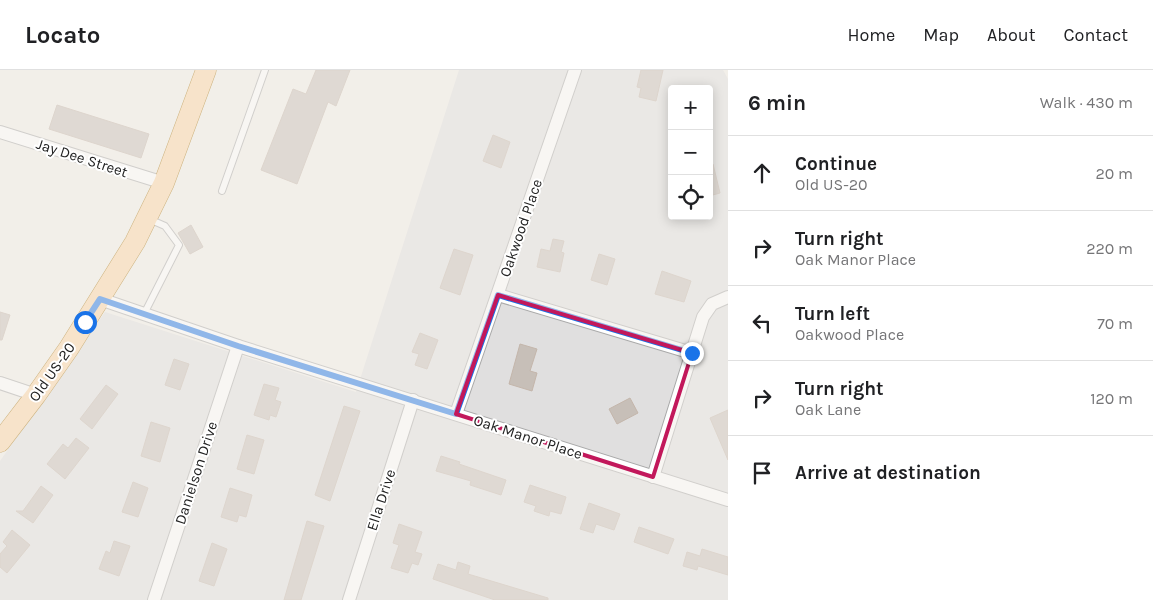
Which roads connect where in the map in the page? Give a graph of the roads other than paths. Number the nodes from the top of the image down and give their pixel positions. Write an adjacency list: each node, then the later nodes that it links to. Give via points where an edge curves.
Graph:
1 (206, 70): 5 (main road, Old US-20)
2 (265, 70): 6 (lane)
3 (575, 70): 8 (street, Oakwood Place)
4 (0, 132): 5 (street, Jay Dee Street)
5 (164, 183): 7 (main road, Old US-20)
6 (222, 191)
7 (148, 218): 10 (main road, Old US-20); 11 (lane, via 165,226 180,245)
8 (498, 295): 13 (street); 17 (street, Oakwood Place)
9 (728, 297): 13 (street, via 712,304 703,318)
10 (100, 299): 11 (street, Oak Manor Place); 15 (main road, Old US-20)
11 (144, 314): 12 (street, Oak Manor Place)
12 (238, 346): 16 (street, Oak Manor Place); 21 (street, Danielson Drive)
13 (692, 353): 19 (street)
14 (0, 384): 15 (street)
15 (36, 395): 18 (main road, Old US-20)
16 (413, 400): 17 (street, Oak Manor Place); 22 (street, Ella Drive)
17 (456, 414): 19 (street, Oak Manor Place)
18 (0, 442)
19 (653, 477): 20 (street, Oak Manor Place)
20 (728, 500)
21 (154, 600)
22 (350, 600)

